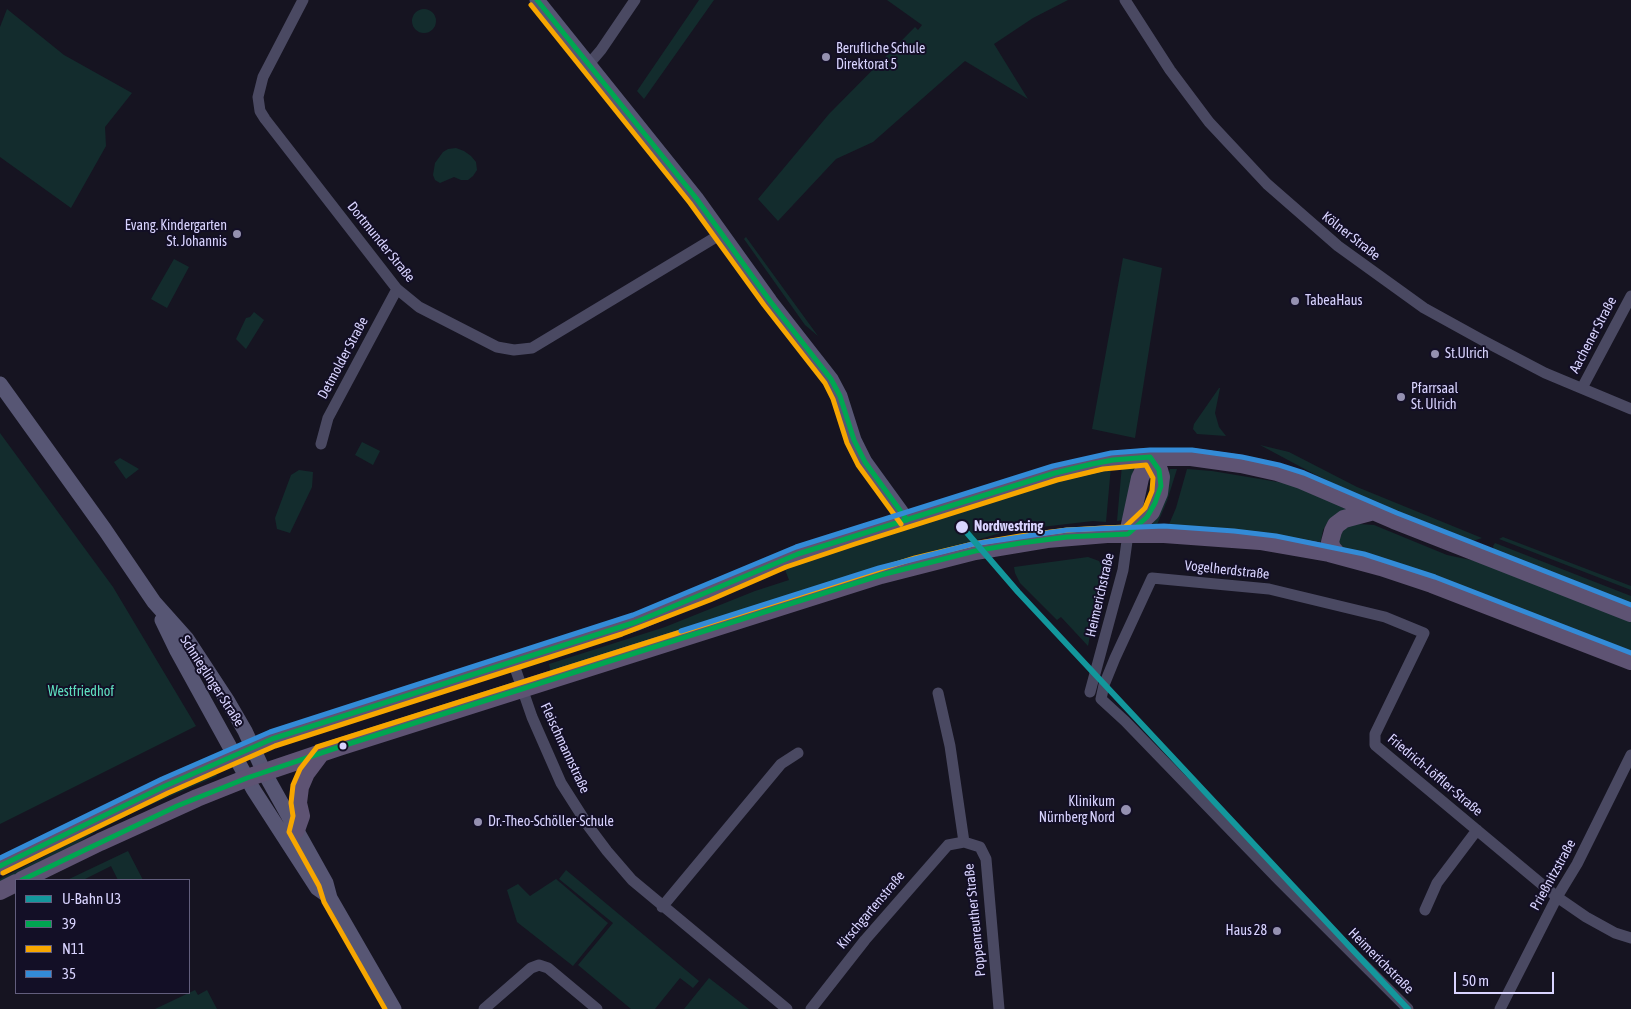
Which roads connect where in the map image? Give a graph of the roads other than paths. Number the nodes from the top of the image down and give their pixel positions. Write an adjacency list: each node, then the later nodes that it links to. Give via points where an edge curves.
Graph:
1 (303, 0): 7 (street, Dortmunder Straße, via 263,77 258,97 260,111)
2 (537, 0): 5 (main road)
3 (635, 0): 5 (street)
4 (1125, 0): 10 (street, Kölner Straße, via 1170,70 1209,122 1246,164 1310,223 1424,308 1524,363)
5 (588, 64): 6 (main road)
6 (721, 234): 7 (street, Dortmunder Straße, via 532,348 514,350 497,347 419,306); 15 (main road, via 831,379 858,450)
7 (397, 289): 12 (street, Detmolder Straße, via 328,418)
8 (1631, 296): 10 (street, Aachener Straße)
9 (0, 384): 18 (main road, Schnieglinger Straße)
10 (1582, 388): 11 (street, Kölner Straße)
11 (1631, 409)
12 (320, 444)
13 (1150, 457): 14 (main road, via 1191,457 1260,468 1302,480); 15 (main road, via 1108,461 1064,471); 16 (main road, via 1161,477 1159,493 1151,512)
14 (1374, 511): 17 (main road, via 1344,519 1336,525 1330,542); 19 (main road)
15 (907, 520): 22 (main road, via 791,557 636,622)
16 (1128, 534): 17 (main road, via 1260,541); 23 (main road, via 1030,542 931,562); 24 (street, Heimerichstraße, via 1123,570)
17 (1338, 555): 21 (main road, via 1399,572)
18 (154, 602): 27 (main road, Schnieglinger Straße, via 190,644 236,713); 30 (main road, Schnieglinger Straße)
19 (1631, 614)
20 (1424, 633): 26 (street, Vogelherdstraße, via 1386,617 1269,589 1152,578 1115,658); 35 (street, Friedrich-Löffler-Straße, via 1375,734 1375,745)
21 (1631, 661)
22 (513, 662): 23 (street, Fleischmannstraße); 27 (main road)
23 (522, 689): 28 (main road); 43 (street, Fleischmannstraße, via 562,783 589,827 632,880)
24 (1090, 692)
25 (938, 693): 36 (street, via 950,746)
26 (1101, 699): 52 (street, Heimerichstraße)
27 (253, 747): 30 (main road); 32 (main road, Schnieglinger Straße)
28 (321, 753): 32 (main road); 34 (main road, via 300,787 301,816)
29 (798, 753): 43 (street, via 781,764)
30 (234, 755): 33 (main road, Schnieglinger Straße); 37 (main road)
31 (1631, 755): 41 (street, Prießnitzstraße)
32 (264, 772): 33 (main road); 34 (main road, Schnieglinger Straße)
33 (247, 778): 38 (main road, via 176,806); 42 (main road, Schnieglinger Straße, via 317,888)
34 (296, 830): 42 (main road, Schnieglinger Straße, via 326,883)
35 (1477, 830): 41 (street, Friedrich-Löffler-Straße); 44 (street, Friedrich-Löffler-Straße, via 1437,883)
36 (964, 842): 50 (street, Kirschgartenstraße, via 948,845); 51 (street, Poppenreuther Straße, via 980,847 986,859)
37 (0, 866)
38 (24, 879)
39 (15, 884): 40 (main road)
40 (0, 891)
41 (1557, 897): 45 (street, Friedrich-Löffler-Straße, via 1586,917); 53 (street, Prießnitzstraße)
42 (330, 898): 46 (main road, Schnieglinger Straße)
43 (662, 907): 49 (street, Fleischmannstraße)
44 (1424, 910)
45 (1631, 938)
46 (394, 1009)
47 (484, 1009): 48 (street, via 539,965 548,968)
48 (597, 1009)
49 (787, 1009)
50 (810, 1009)
51 (999, 1009)
52 (1408, 1009)
53 (1500, 1009)

